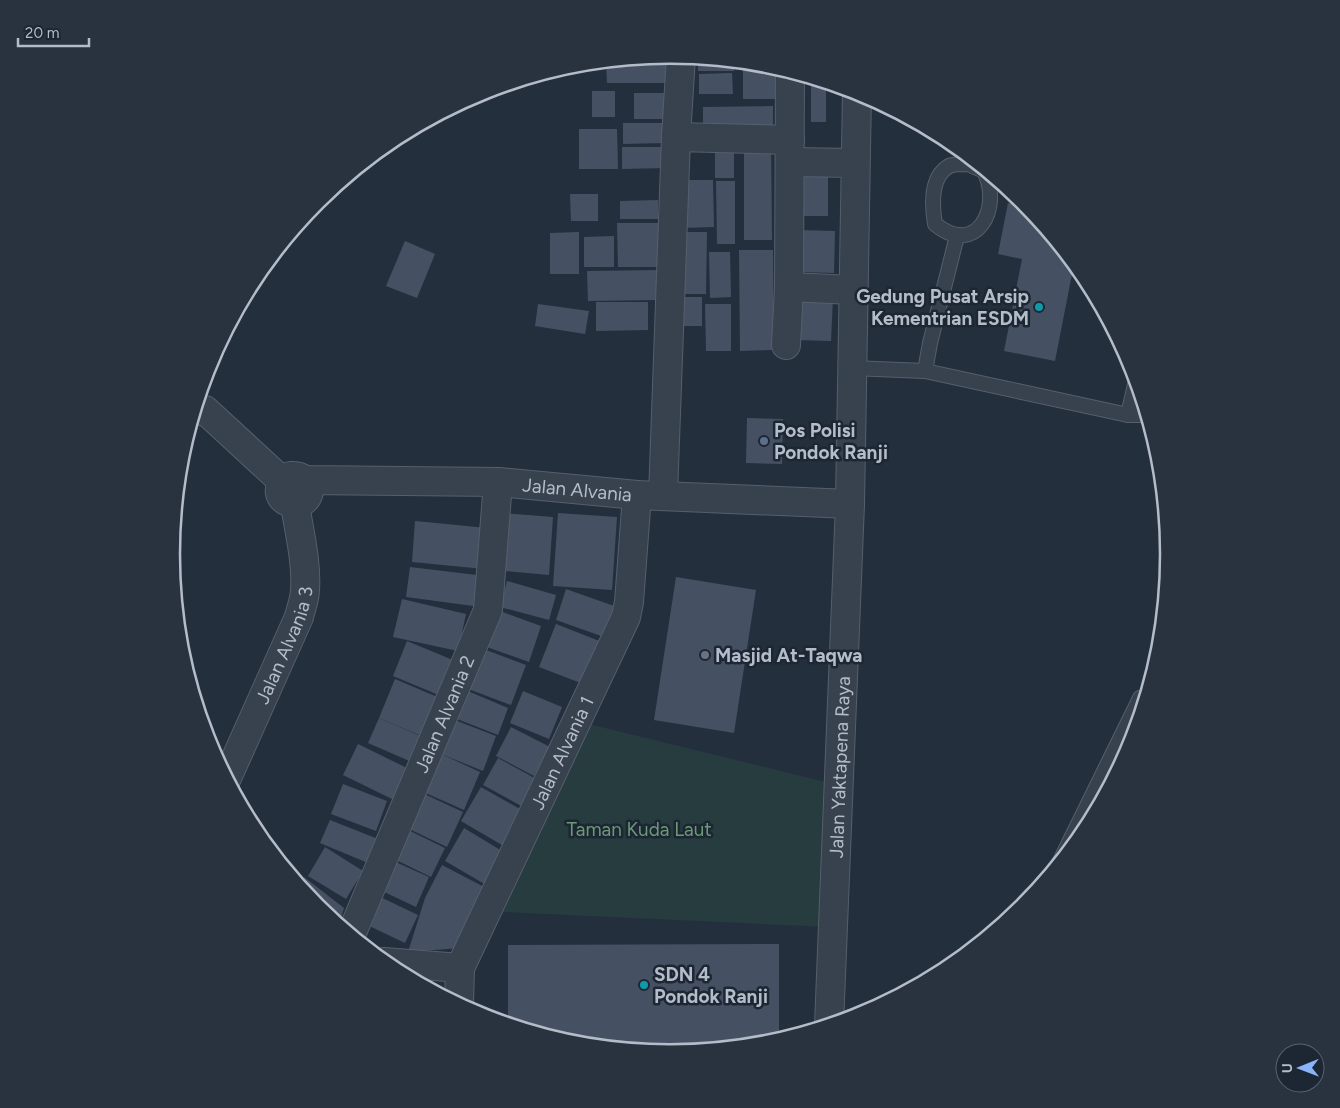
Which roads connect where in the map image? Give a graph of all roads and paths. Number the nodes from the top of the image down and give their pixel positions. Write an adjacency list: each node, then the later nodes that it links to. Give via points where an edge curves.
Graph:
1 (680, 64): 4 (street, Jalan Alvania 1)
2 (790, 78): 5 (street)
3 (860, 102): 7 (street, Jalan Yaktapena Raya)
4 (676, 137): 5 (street); 21 (street, Jalan Alvania 1)
5 (790, 151): 7 (street); 10 (street)
6 (964, 162): 9 (lane, via 949,166 935,185 935,224)
7 (855, 163): 11 (street, Jalan Yaktapena Raya)
8 (990, 183): 9 (lane, via 990,210 983,223 973,233)
9 (957, 236): 14 (lane)
10 (789, 287): 11 (street); 12 (street)
11 (853, 290): 13 (street, Jalan Yaktapena Raya)
12 (786, 345)
13 (852, 368): 14 (lane); 22 (street, Jalan Yaktapena Raya)
14 (925, 371): 17 (lane)
15 (1133, 393): 17 (lane)
16 (201, 410): 20 (street, via 205,410)
17 (1128, 415): 18 (lane)
18 (1140, 415)
19 (498, 482): 20 (street, Jalan Alvania); 21 (street, Jalan Alvania); 26 (street, Jalan Alvania 2, via 488,610)
20 (294, 488): 24 (street, Jalan Alvania 3, via 304,563 303,602)
21 (650, 496): 22 (street, Jalan Alvania); 28 (street, Jalan Alvania 1, via 626,617)
22 (850, 504): 30 (street, Jalan Yaktapena Raya)
23 (1136, 707): 25 (lane)
24 (230, 771)
25 (1075, 829)
26 (355, 929)
27 (400, 963): 28 (street)
28 (460, 968): 29 (street, Jalan Alvania 1)
29 (459, 997)
30 (829, 1018)

